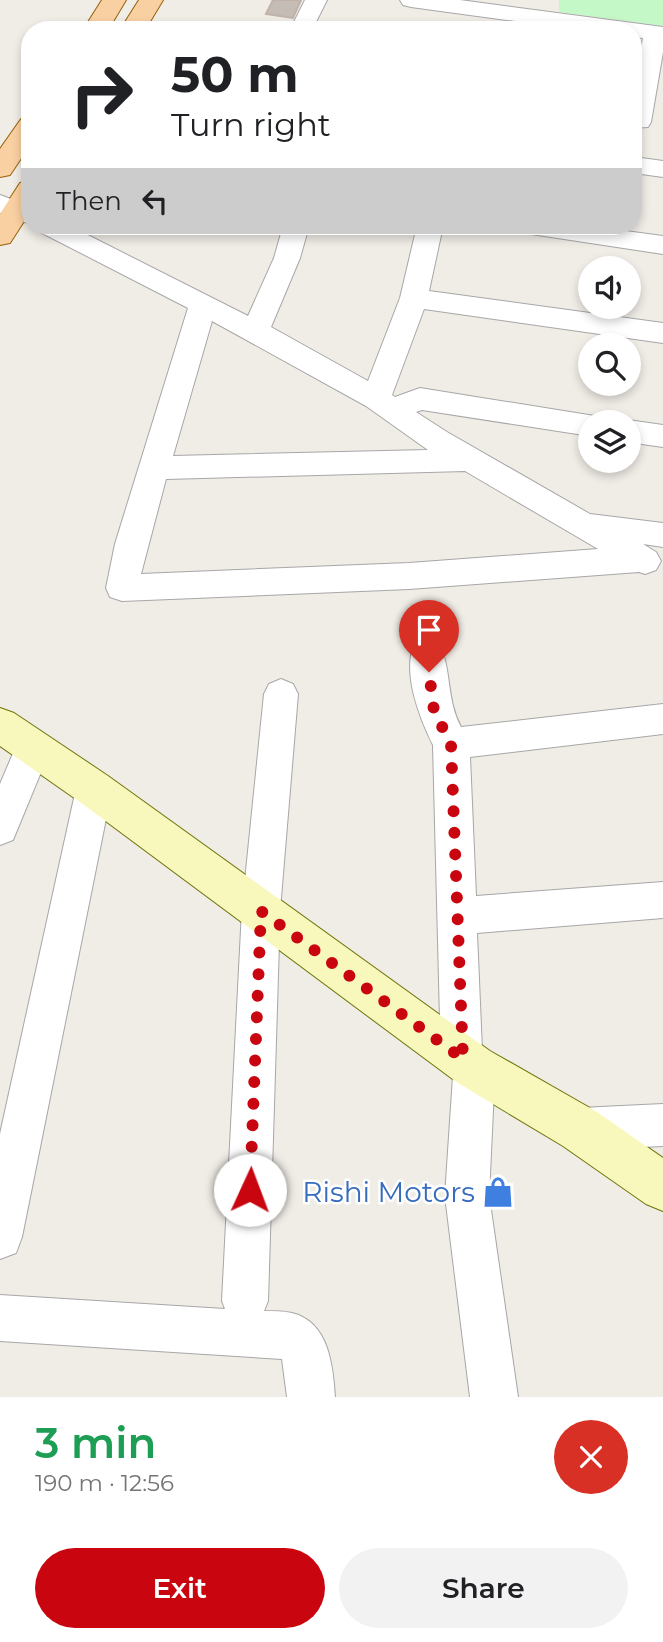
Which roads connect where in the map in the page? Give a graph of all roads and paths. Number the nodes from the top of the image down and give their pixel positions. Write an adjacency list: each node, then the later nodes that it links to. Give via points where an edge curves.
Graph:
1 (114, 0): 6 (main road)
2 (151, 0): 7 (main road)
3 (316, 0): 8 (street)
4 (417, 5): 5 (street)
5 (543, 15): 9 (street)
6 (100, 21)
7 (138, 21)
8 (306, 21)
9 (582, 21)
10 (659, 33): 11 (street)
11 (642, 109)
12 (21, 138): 14 (main road)
13 (642, 166): 15 (street)
14 (0, 169)
15 (663, 169)
16 (19, 204): 21 (main road)
17 (67, 235): 24 (street)
18 (293, 235): 25 (street)
19 (428, 235): 23 (street)
20 (594, 235): 22 (street)
21 (0, 236)
22 (663, 245)
23 (414, 298): 26 (street); 27 (street)
24 (203, 304): 25 (street); 32 (street)
25 (255, 331): 27 (street)
26 (663, 333)
27 (384, 404): 28 (street, via 420,399); 31 (street)
28 (578, 423)
29 (641, 433): 30 (street)
30 (663, 436)
31 (468, 460): 32 (street); 33 (street)
32 (154, 468): 35 (street, via 122,587)
33 (578, 522): 34 (street); 35 (street)
34 (663, 535)
35 (653, 565)
36 (427, 653): 40 (street, via 434,711)
37 (281, 694): 44 (street)
38 (663, 719): 40 (street)
39 (17, 736): 41 (street); 42 (street)
40 (451, 744): 45 (street)
41 (94, 789): 44 (street); 50 (street)
42 (0, 828)
43 (663, 900): 45 (street)
44 (261, 911): 46 (street); 51 (street)
45 (458, 916): 46 (street)
46 (468, 1063): 48 (street); 54 (street, via 467,1196)
47 (663, 1125): 48 (street)
48 (580, 1129): 49 (street)
49 (663, 1187)
50 (0, 1237)
51 (245, 1301)
52 (0, 1318): 53 (street, via 292,1336 303,1344 308,1357)
53 (310, 1397)
54 (494, 1397)

